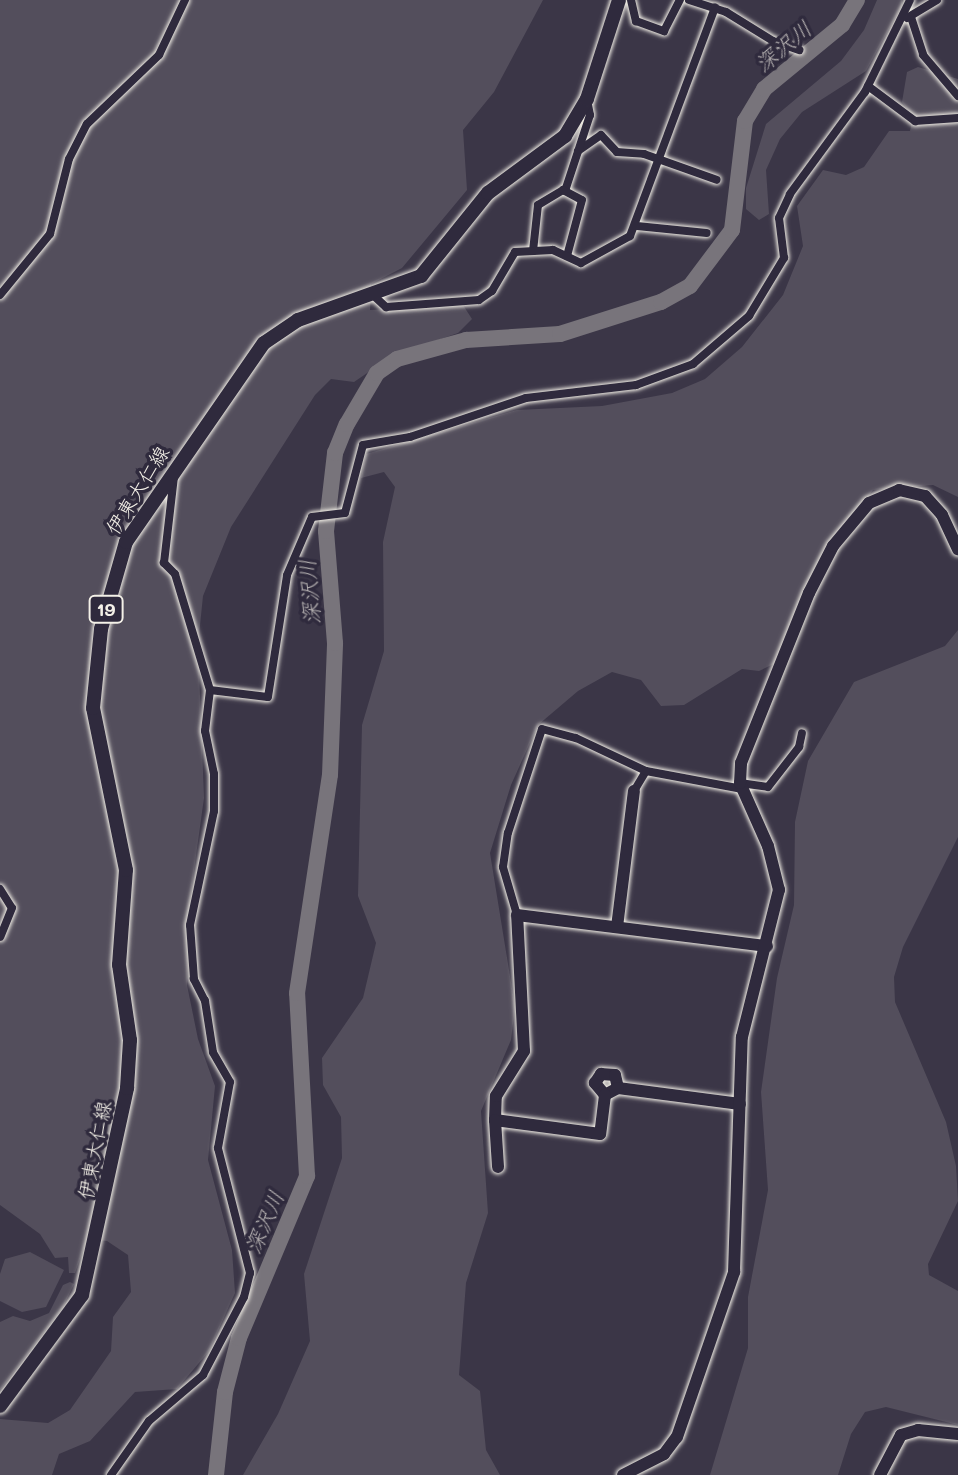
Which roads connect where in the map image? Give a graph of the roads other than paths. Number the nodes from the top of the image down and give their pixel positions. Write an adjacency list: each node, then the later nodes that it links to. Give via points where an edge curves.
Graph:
1 (185, 0): 23 (street, via 159,55 87,124 69,159 50,234)
2 (619, 0): 13 (main road, 伊東大仁線 / 19)
3 (631, 0): 4 (street, via 636,21 664,31)
4 (680, 0)
5 (689, 0): 8 (street)
6 (910, 0): 9 (street)
7 (935, 0): 9 (street)
8 (715, 7): 10 (street); 16 (street)
9 (908, 17): 11 (street); 12 (street, via 923,55)
10 (799, 50)
11 (868, 86): 14 (street, via 915,121); 27 (street, via 790,194 779,218 785,251 749,316 693,364 636,385 526,398 410,437 363,445 343,515 312,517 287,575 268,697)
12 (958, 96)
13 (587, 99): 15 (street, via 590,115); 24 (main road, 伊東大仁線 / 19, via 565,136 497,185 421,276)
14 (958, 118)
15 (578, 151): 16 (street, via 601,135 617,152); 18 (street)
16 (660, 160): 17 (street); 19 (street)
17 (717, 180)
18 (565, 191): 21 (street, via 538,205); 22 (street, via 582,200)
19 (637, 226): 20 (street); 22 (street, via 589,261 576,263)
20 (707, 233)
21 (533, 251): 22 (street); 24 (street, via 512,255 492,291 479,300 386,307)
22 (567, 256)
23 (0, 295)
24 (373, 295): 25 (main road, 伊東大仁線 / 19, via 298,320 264,343)
25 (174, 467): 27 (street, via 164,563 175,574); 40 (main road, 伊東大仁線 / 19, via 126,542 95,667 94,726 126,870 119,965 130,1040 127,1088 82,1295)
26 (958, 550): 30 (street, via 942,515 925,496 899,490 869,503 834,544 809,593 745,752)
27 (210, 690): 42 (street, via 205,731 214,774 214,811 190,925 194,979 205,1001 213,1052 230,1082 218,1148 250,1273 244,1297 203,1375 149,1421)
28 (802, 733): 30 (street, via 799,747 768,787)
29 (646, 771): 30 (street); 31 (street); 33 (street, via 576,738 542,729 508,833 503,867)
30 (741, 786): 36 (street, via 777,872 778,904)
31 (634, 791): 34 (street)
32 (0, 889): 35 (street, via 12,908)
33 (517, 915): 34 (street); 38 (street, via 524,1051 496,1096)
34 (617, 927): 36 (street)
35 (0, 937)
36 (767, 946): 37 (street, via 745,1015)
37 (740, 1104): 38 (street, via 612,1092 600,1134); 43 (street, via 740,1213 731,1287 677,1437 664,1454)
38 (495, 1120): 39 (street)
39 (498, 1167)
40 (0, 1406)
41 (958, 1434): 44 (street, via 918,1430 901,1435)
42 (111, 1475)
43 (623, 1475)
44 (880, 1475)

